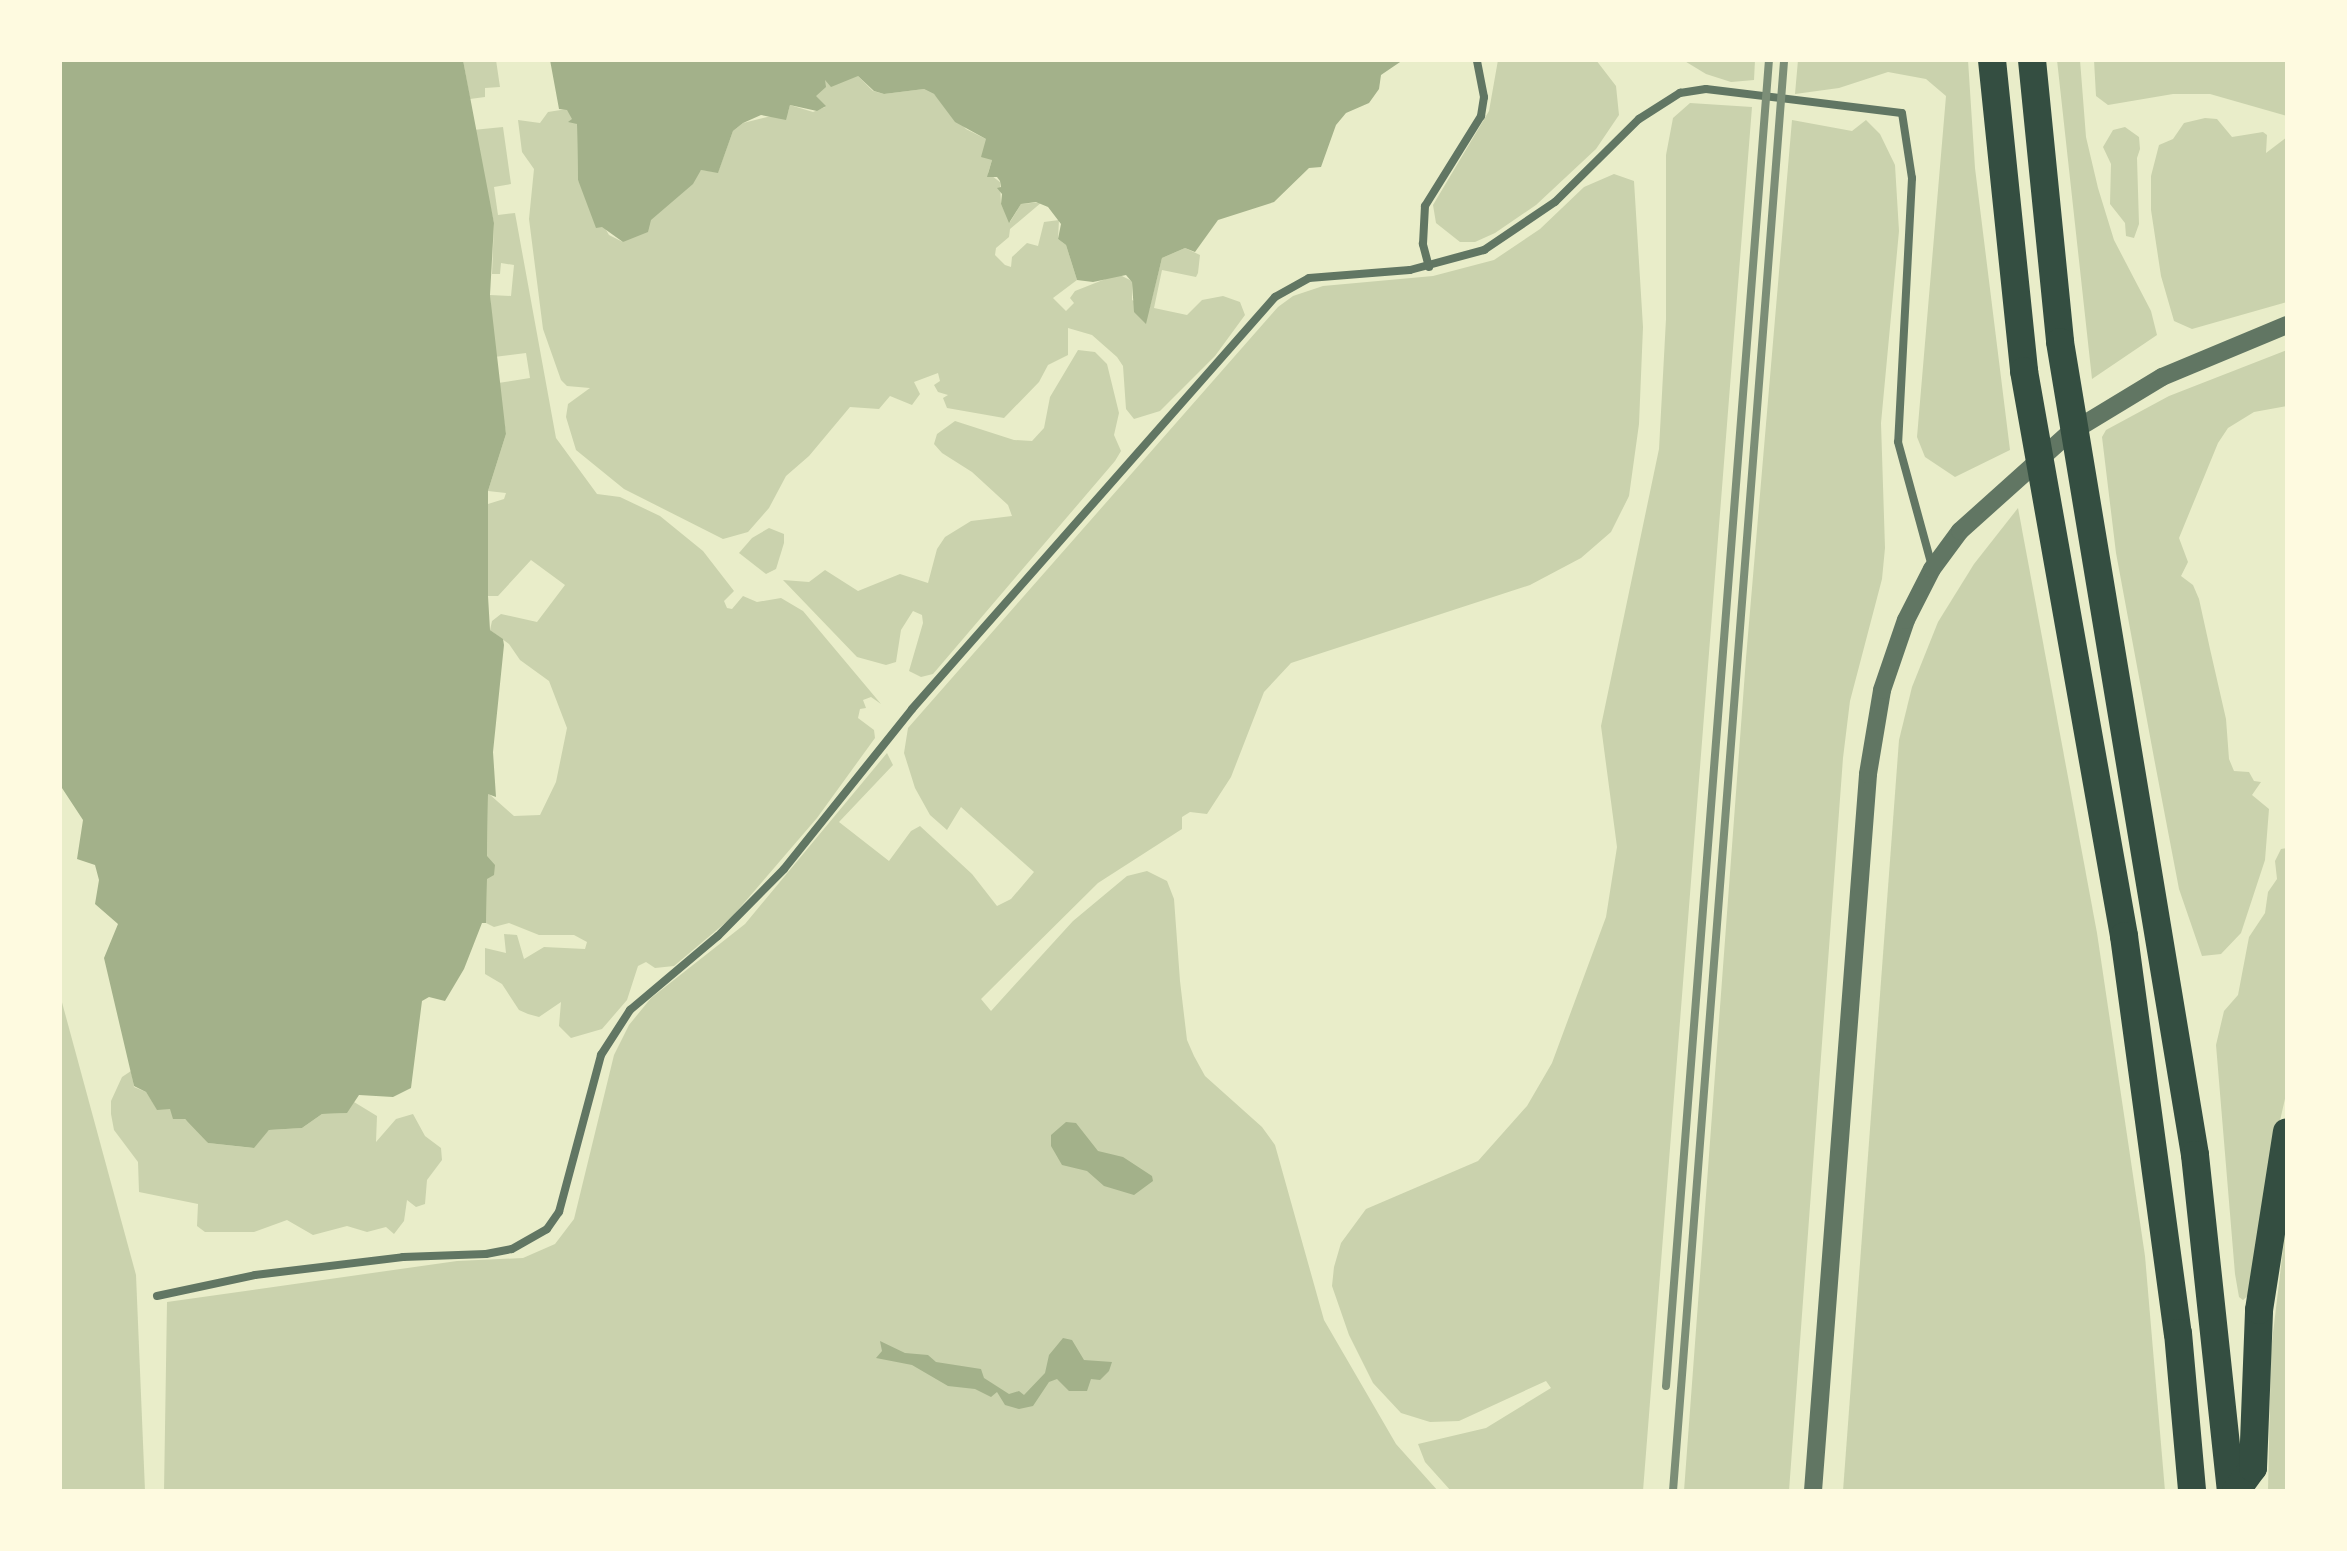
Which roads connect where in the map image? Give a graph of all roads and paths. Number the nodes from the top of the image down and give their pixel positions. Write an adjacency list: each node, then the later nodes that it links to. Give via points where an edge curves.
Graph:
1 (1478, 60): 4 (lane, via 1484,87 1480,116 1425,206)
2 (1992, 60): 10 (highway, via 2024,372 2124,936 2178,1334)
3 (2032, 60): 11 (highway, via 2060,342 2196,1155)
4 (1429, 267): 6 (lane, via 1503,240 1599,164 1639,120 1691,89 1902,112 1912,178 1898,442); 8 (lane, via 1310,278 1275,297 912,708 750,905 645,992 613,1033 592,1081 558,1212 547,1229 512,1249 486,1254 274,1273)
5 (2283, 328): 6 (street, via 2162,377 2068,434 1972,518)
6 (1932, 569): 9 (street, via 1886,675 1870,757)
7 (2287, 1132): 11 (highway, via 2258,1310 2253,1468)
8 (157, 1296)
9 (1813, 1491)
10 (2192, 1491)
11 (2234, 1491)

